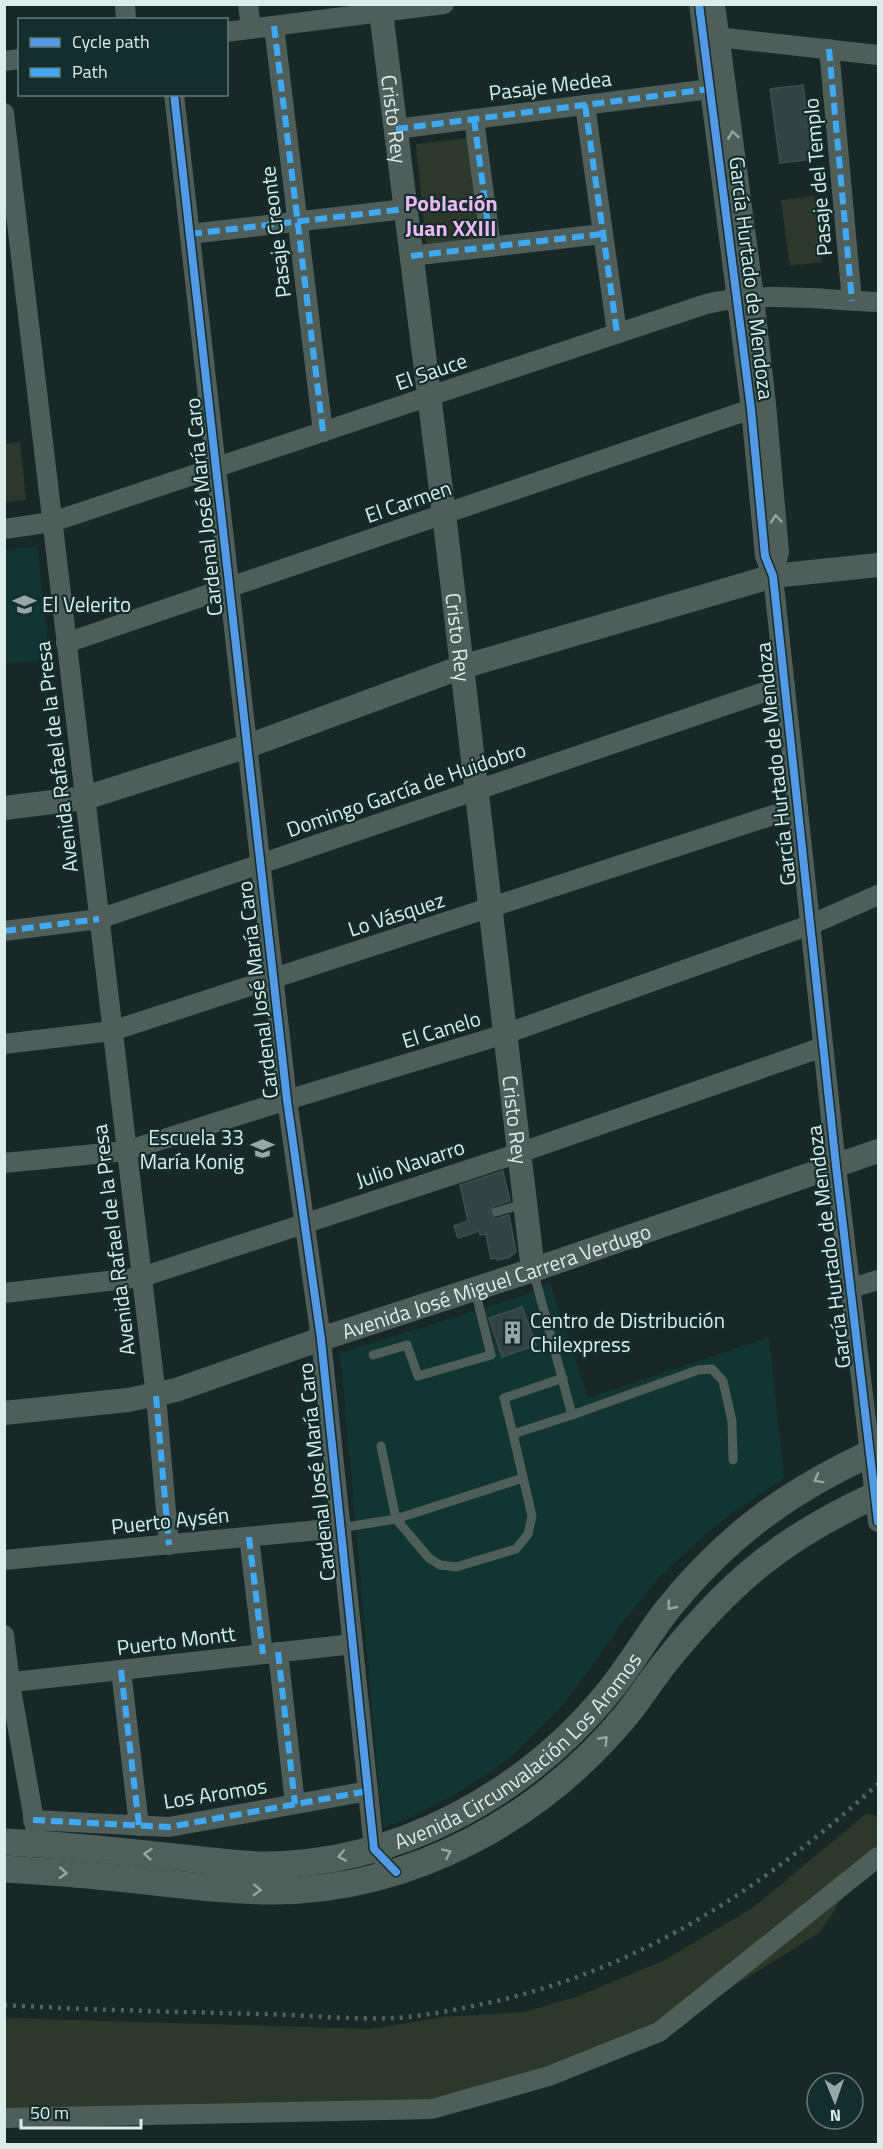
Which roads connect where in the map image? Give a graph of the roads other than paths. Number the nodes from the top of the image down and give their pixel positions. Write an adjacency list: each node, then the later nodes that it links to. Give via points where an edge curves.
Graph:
1 (248, 4): 7 (street)
2 (444, 4): 5 (street)
3 (699, 4): 9 (street, García Hurtado de Mendoza)
4 (715, 4): 9 (street, García Hurtado de Mendoza)
5 (381, 8): 6 (street); 17 (street, Cristo Rey)
6 (274, 26): 7 (street); 19 (street, Pasaje Creonte)
7 (251, 29): 8 (street)
8 (228, 32)
9 (711, 36): 10 (street); 12 (street, García Hurtado de Mendoza); 25 (street, García Hurtado de Mendoza, one-way to 9)
10 (829, 49): 11 (street); 26 (street, Pasaje del Templo)
11 (879, 55)
12 (710, 89): 14 (street, Pasaje Medea); 25 (street, García Hurtado de Mendoza)
13 (174, 96): 20 (street, Cardenal José María Caro)
14 (585, 105): 16 (street, Pasaje Medea); 21 (street)
15 (4, 113): 23 (street, Avenida Rafael de la Presa)
16 (474, 119): 17 (street, Pasaje Medea); 22 (street)
17 (396, 129): 18 (street, Cristo Rey)
18 (405, 209): 19 (street); 24 (street, Cristo Rey)
19 (298, 221): 20 (street); 31 (street, Pasaje Creonte)
20 (190, 234): 32 (street, Cardenal José María Caro)
21 (602, 234): 22 (street); 28 (street)
22 (491, 247): 24 (street)
23 (13, 256): 34 (street, Avenida Rafael de la Presa)
24 (411, 256): 29 (street, Cristo Rey)
25 (745, 298): 26 (street, El Sauce); 28 (street, El Sauce, via 706,304); 30 (street, García Hurtado de Mendoza)
26 (852, 301): 27 (street, El Sauce)
27 (879, 302)
28 (617, 333): 29 (street, El Sauce)
29 (428, 397): 31 (street, El Sauce); 33 (street, Cristo Rey)
30 (759, 407): 33 (street, El Carmen); 37 (street, García Hurtado de Mendoza, via 779,552)
31 (323, 432): 32 (street, El Sauce)
32 (217, 467): 34 (street, El Sauce); 38 (street, Cardenal José María Caro)
33 (444, 514): 38 (street, El Carmen); 40 (street, Cristo Rey)
34 (52, 522): 35 (street, El Sauce); 39 (street, Avenida Rafael de la Presa)
35 (4, 530)
36 (879, 565): 37 (street)
37 (773, 576): 40 (street); 41 (street, García Hurtado de Mendoza)
38 (230, 587): 39 (street, El Carmen); 42 (street, Cardenal José María Caro)
39 (66, 644): 44 (street, Avenida Rafael de la Presa)
40 (462, 667): 42 (street); 43 (street, Cristo Rey)
41 (785, 685): 43 (street, Domingo García de Huidobro); 45 (street, García Hurtado de Mendoza)
42 (248, 746): 44 (street); 47 (street, Cardenal José María Caro)
43 (477, 791): 47 (street, Domingo García de Huidobro); 49 (street, Cristo Rey)
44 (85, 798): 46 (street); 50 (street, Avenida Rafael de la Presa)
45 (798, 807): 49 (street, Lo Vásquez); 51 (street, García Hurtado de Mendoza)
46 (4, 808)
47 (261, 863): 50 (street, Domingo García de Huidobro); 53 (street, Cardenal José María Caro)
48 (879, 895): 51 (street, El Canelo)
49 (490, 908): 53 (street, Lo Vásquez); 55 (street, Cristo Rey)
50 (99, 920): 52 (street, Domingo García de Huidobro); 54 (street, Avenida Rafael de la Presa)
51 (810, 925): 55 (street, El Canelo); 57 (street, García Hurtado de Mendoza)
52 (4, 931)
53 (274, 979): 54 (street, Lo Vásquez); 58 (street, Cardenal José María Caro)
54 (112, 1032): 56 (street, Lo Vásquez); 59 (street, Avenida Rafael de la Presa)
55 (505, 1034): 58 (street, El Canelo); 61 (street, Cristo Rey)
56 (4, 1044)
57 (823, 1047): 61 (street, Julio Navarro); 63 (street, García Hurtado de Mendoza)
58 (287, 1100): 59 (street, El Canelo); 66 (street, Cardenal José María Caro)
59 (126, 1151): 62 (street, El Canelo); 68 (street, Avenida Rafael de la Presa)
60 (879, 1151): 63 (street, Avenida José Miguel Carrera Verdugo)
61 (519, 1153): 64 (street, Cristo Rey); 66 (street, Julio Navarro)
62 (4, 1163)
63 (836, 1166): 67 (street, Avenida José Miguel Carrera Verdugo); 70 (street, García Hurtado de Mendoza)
64 (525, 1203): 65 (lane); 67 (street, Cristo Rey)
65 (496, 1212)
66 (304, 1223): 68 (street, Julio Navarro); 73 (street, Cardenal José María Caro)
67 (533, 1270): 71 (street, Avenida José Miguel Carrera Verdugo); 75 (lane)
68 (141, 1277): 72 (street, Julio Navarro); 76 (street, Avenida Rafael de la Presa)
69 (879, 1280): 70 (street)
70 (851, 1288): 81 (street, García Hurtado de Mendoza)
71 (475, 1290): 73 (street, Avenida José Miguel Carrera Verdugo); 74 (lane, via 491,1355 418,1376 407,1345)
72 (4, 1293)
73 (321, 1339): 76 (street, Avenida José Miguel Carrera Verdugo); 86 (street, Cardenal José María Caro)
74 (373, 1355)
75 (563, 1378): 78 (lane); 79 (lane, via 504,1398)
76 (156, 1396): 77 (street, Avenida José Miguel Carrera Verdugo); 88 (street, Avenida Rafael de la Presa)
77 (4, 1413)
78 (572, 1415): 79 (lane); 82 (lane, via 698,1370 712,1369 723,1381 732,1421)
79 (513, 1434): 83 (lane)
80 (381, 1446): 85 (lane)
81 (874, 1452): 84 (street, García Hurtado de Mendoza); 100 (main road, Avenida Circunvalación Los Aromos, one-way to 100, via 807,1485 725,1547 671,1605 608,1693 535,1766 453,1818)
82 (734, 1460)
83 (523, 1478): 85 (lane); 85 (lane, via 532,1516 528,1534 516,1549 456,1567 440,1565 429,1558)
84 (878, 1504): 103 (main road, Avenida Circunvalación Los Aromos, one-way to 84, via 480,1837 560,1781 607,1737 697,1624 738,1582 808,1529 851,1506)
85 (396, 1519): 86 (lane)
86 (340, 1528): 87 (street, Puerto Aysén); 91 (street, Cardenal José María Caro)
87 (249, 1537): 88 (street, Puerto Aysén); 92 (street)
88 (169, 1545): 89 (street, Puerto Aysén)
89 (4, 1560)
90 (4, 1635): 94 (street)
91 (352, 1644): 92 (street, Puerto Montt); 95 (street, Cardenal José María Caro)
92 (270, 1653): 93 (street, Puerto Montt); 96 (street)
93 (121, 1670): 94 (street, Puerto Montt); 97 (street)
94 (7, 1683): 98 (street)
95 (368, 1791): 96 (street, Los Aromos); 100 (street, Cardenal José María Caro)
96 (295, 1804): 97 (street, Los Aromos, via 169,1827)
97 (139, 1826): 98 (street, Los Aromos)
98 (36, 1832): 99 (main road, Avenida Circunvalación Los Aromos); 100 (main road, Avenida Circunvalación Los Aromos, one-way to 98, via 319,1860 210,1862)
99 (4, 1842)
100 (374, 1848): 103 (street)
101 (879, 1857): 104 (street, via 659,2032 549,2076 432,2109)
102 (4, 1869): 103 (main road, Avenida Circunvalación Los Aromos, one-way to 103, via 186,1887 274,1891 336,1886)
103 (396, 1872)
104 (4, 2118)

